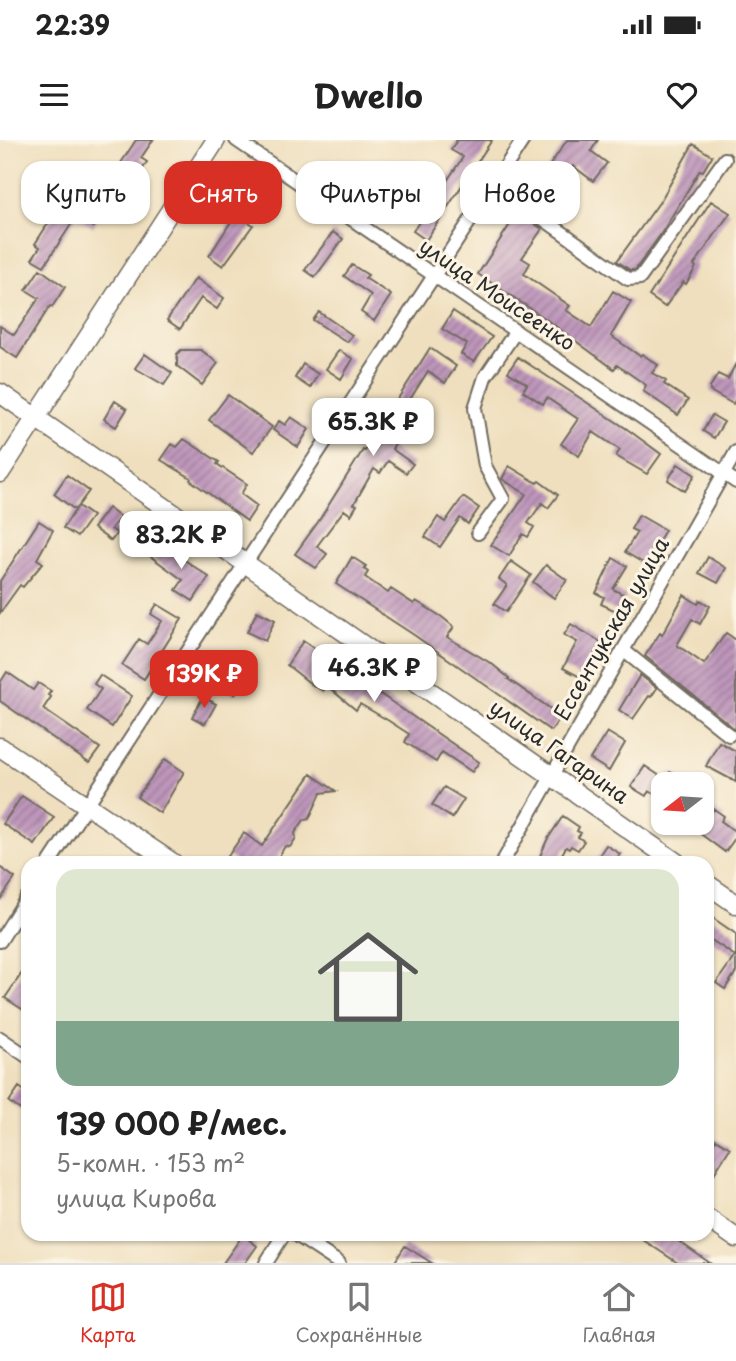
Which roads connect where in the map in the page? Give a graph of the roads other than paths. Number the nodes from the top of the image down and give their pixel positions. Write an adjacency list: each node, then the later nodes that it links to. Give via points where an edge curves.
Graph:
1 (216, 140): 11 (street)
2 (236, 140): 8 (street, улица Моисеенко)
3 (523, 140): 5 (street)
4 (725, 159): 7 (street, via 640,278 628,279)
5 (509, 161)
6 (468, 224): 8 (street)
7 (548, 224)
8 (434, 275): 9 (street, улица Моисеенко); 17 (street)
9 (516, 331): 14 (street, улица Моисеенко); 16 (street, via 485,377 475,408 485,466 503,499)
10 (0, 393): 11 (street, улица Гагарина)
11 (36, 417): 13 (street); 17 (street, улица Гагарина)
12 (736, 452): 14 (street, Ессентукская улица)
13 (0, 473)
14 (724, 474): 15 (street, улица Моисеенко); 18 (street, Ессентукская улица)
15 (736, 482)
16 (478, 533)
17 (245, 562): 21 (street, улица Гагарина); 22 (street)
18 (623, 650): 19 (street); 21 (street, Ессентукская улица)
19 (729, 735)
20 (0, 747): 22 (street)
21 (551, 774): 25 (street, Ессентукская улица); 26 (street, улица Гагарина)
22 (86, 804): 23 (street); 24 (street)
23 (53, 856)
24 (163, 856)
25 (506, 856)
26 (667, 856)
27 (714, 889): 28 (street)
28 (736, 904)
29 (21, 908): 30 (street)
30 (0, 941)
31 (0, 1038): 32 (street)
32 (21, 1052)
33 (714, 1223): 34 (street)
34 (736, 1238)
35 (280, 1241): 37 (street)
36 (306, 1241): 38 (street)
37 (266, 1263)
38 (340, 1263)

